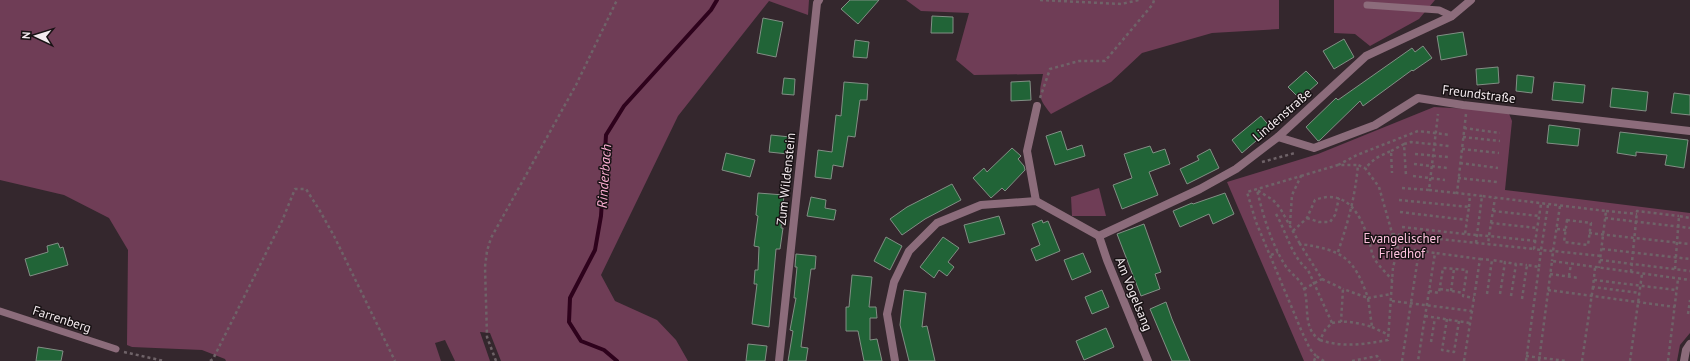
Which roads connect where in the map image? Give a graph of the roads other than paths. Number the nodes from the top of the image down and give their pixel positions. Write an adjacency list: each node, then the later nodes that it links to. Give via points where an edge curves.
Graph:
1 (819, 0): 13 (street, Zum Wildenstein)
2 (1471, 0): 4 (street, Lindenstraße)
3 (1367, 5): 4 (lane, via 1439,10)
4 (1452, 16): 7 (street, Lindenstraße, via 1366,56)
5 (1037, 106): 8 (street, via 1027,151)
6 (1690, 131): 7 (street, Freundstraße, via 1418,98 1375,125 1314,148)
7 (1278, 137): 9 (street, Lindenstraße, via 1236,169)
8 (1036, 201): 9 (street); 14 (street, via 981,205 937,223 909,252 894,282 887,314)
9 (1099, 236): 15 (street, Am Vogelsang)
10 (0, 311): 12 (lane, Farrenberg)
11 (1690, 344): 16 (street)
12 (116, 349)
13 (779, 361)
14 (895, 361)
15 (1148, 361)
16 (1684, 361)

